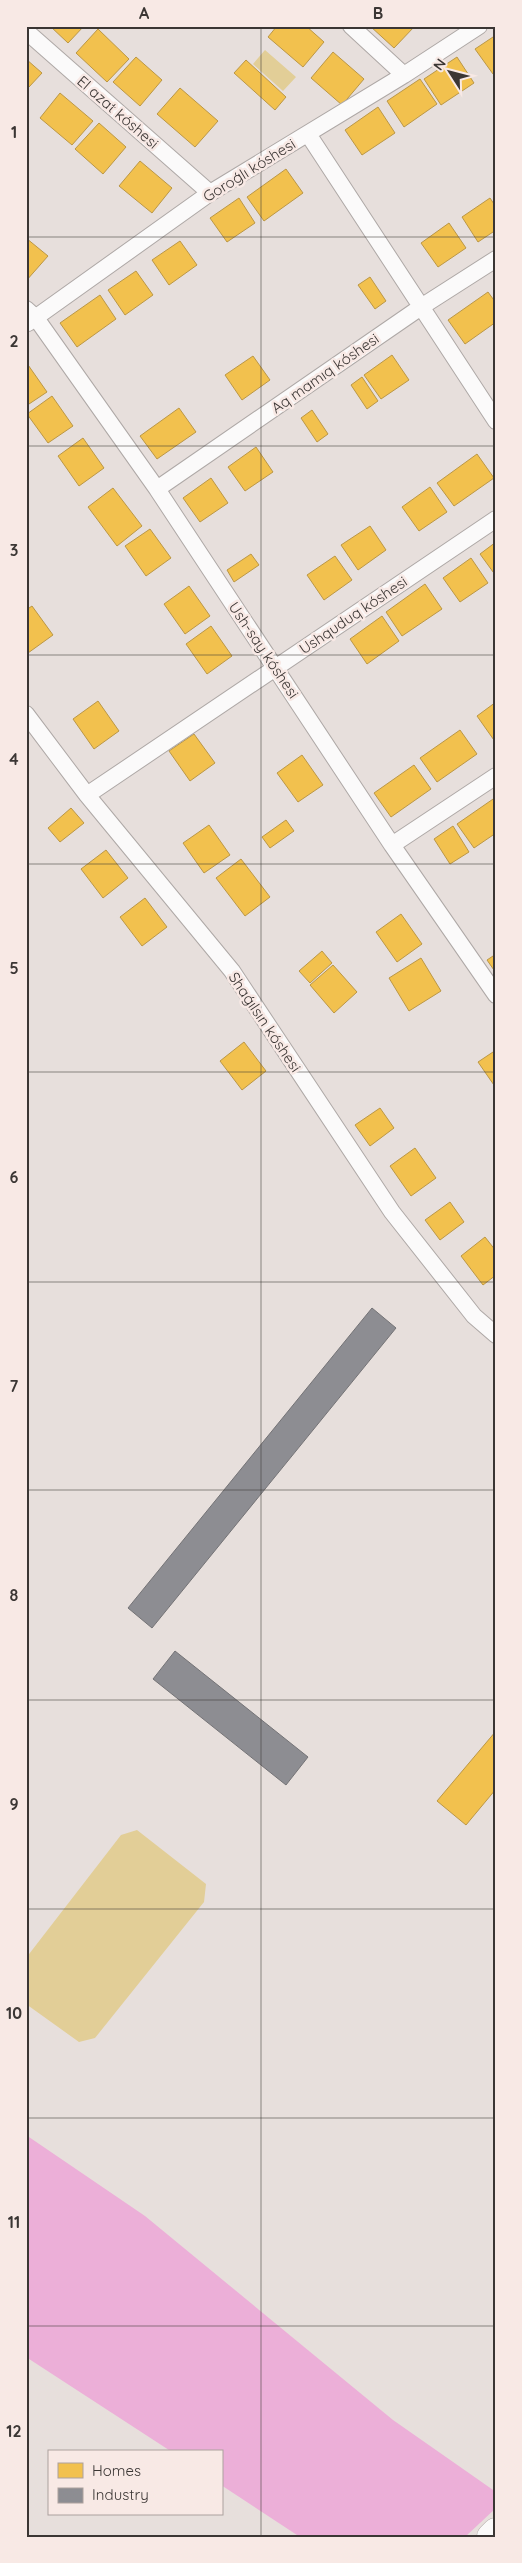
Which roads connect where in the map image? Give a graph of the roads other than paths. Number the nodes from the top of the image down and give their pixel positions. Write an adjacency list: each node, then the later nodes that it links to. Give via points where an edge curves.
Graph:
1 (351, 26): 4 (street)
2 (479, 26): 4 (street, Goroǵlı kóshesi)
3 (26, 31): 6 (street, El azat kóshesi)
4 (404, 75): 5 (street, Goroǵlı kóshesi)
5 (308, 134): 6 (street, Goroǵlı kóshesi); 8 (street)
6 (210, 193): 9 (street, Goroǵlı kóshesi)
7 (496, 259): 8 (street, Aq mamıq kóshesi)
8 (421, 307): 10 (street); 11 (street, Aq mamıq kóshesi)
9 (29, 317): 11 (street, Ush-say kóshesi)
10 (496, 421)
11 (157, 489): 13 (street, Ush-say kóshesi)
12 (496, 518): 13 (street, Ushquduq kóshesi)
13 (276, 667): 16 (street, Ushquduq kóshesi); 17 (street, Ush-say kóshesi)
14 (26, 714): 16 (street, Shaǵılsın kóshesi)
15 (496, 776): 17 (street)
16 (87, 795): 19 (street, Shaǵılsın kóshesi, via 232,971 392,1212 474,1316)
17 (392, 845): 18 (street, Ush-say kóshesi)
18 (496, 996)
19 (496, 1335)
20 (496, 2532): 21 (highway)
21 (491, 2537)

